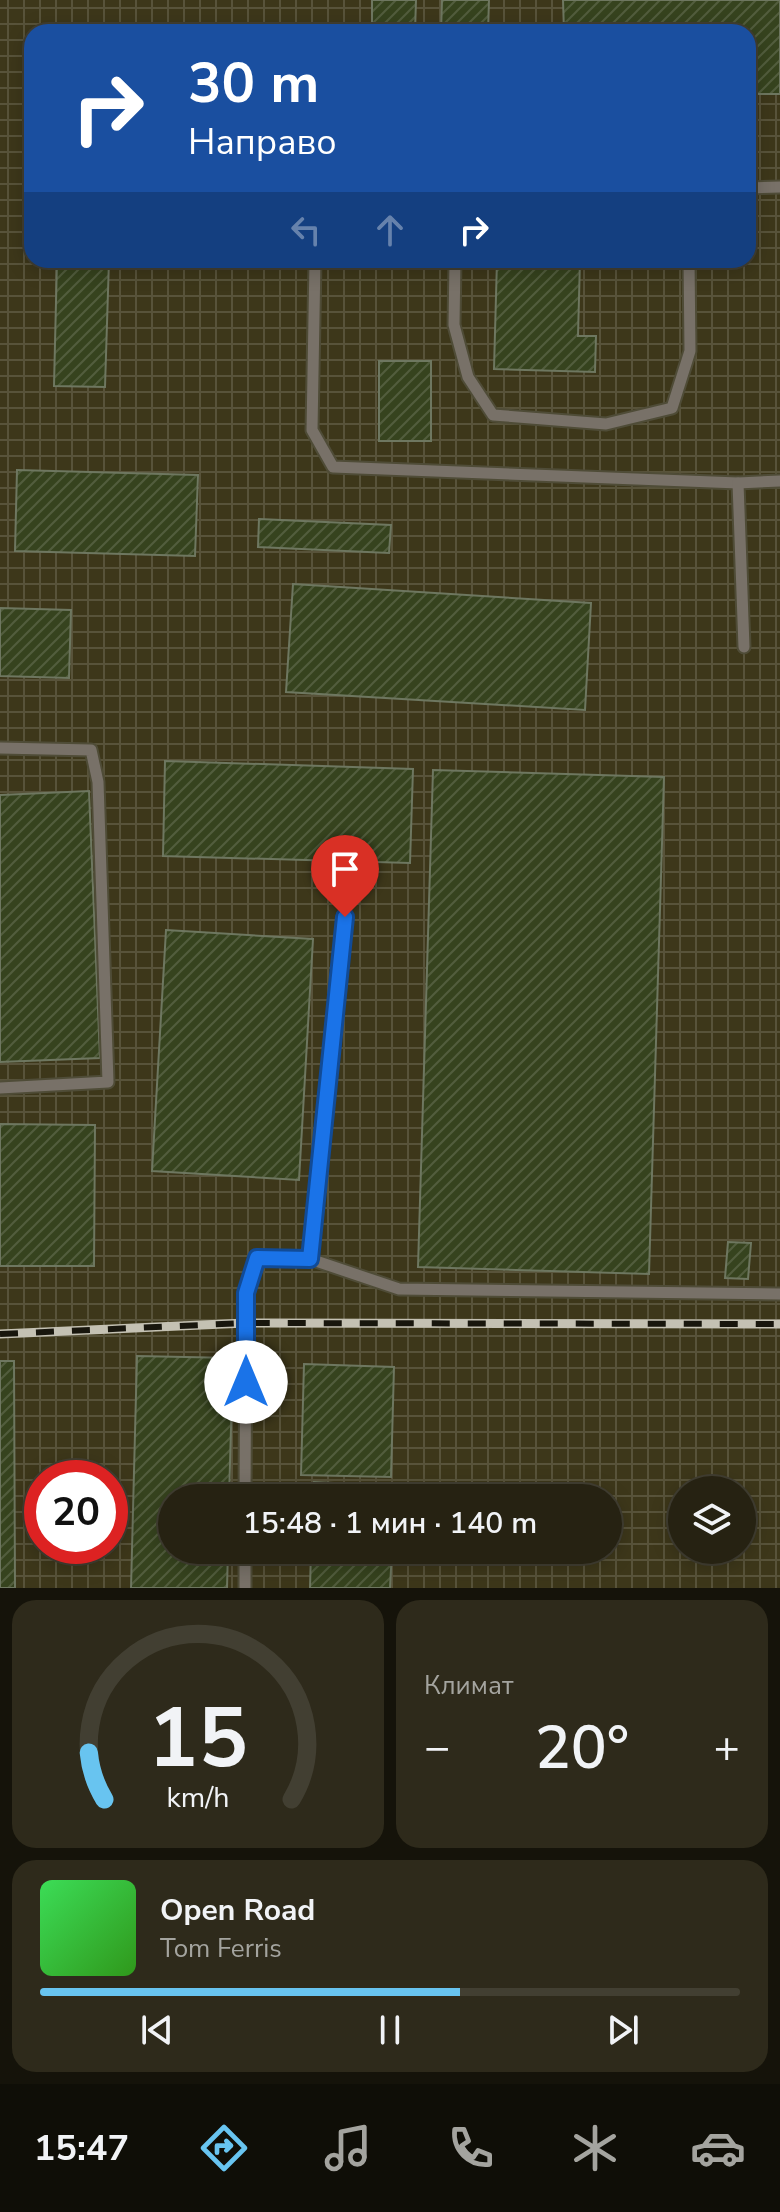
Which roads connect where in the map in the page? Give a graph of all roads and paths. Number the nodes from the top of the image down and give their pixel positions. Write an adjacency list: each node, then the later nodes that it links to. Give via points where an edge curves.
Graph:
1 (780, 187): 2 (lane)
2 (756, 188)
3 (315, 268): 7 (lane, via 312,430 333,467)
4 (455, 268): 5 (lane, via 454,325 468,377 493,415 606,424 672,408 690,351)
5 (689, 268)
6 (780, 481): 7 (lane)
7 (738, 483): 8 (lane)
8 (744, 647)
9 (0, 748): 11 (lane, via 91,750 98,782 108,1082)
10 (345, 917): 12 (lane)
11 (0, 1088)
12 (310, 1259): 13 (lane, via 399,1289); 14 (lane, via 257,1258 246,1293)
13 (780, 1294)
14 (245, 1484)
15 (245, 1564): 16 (lane)
16 (245, 1588)

